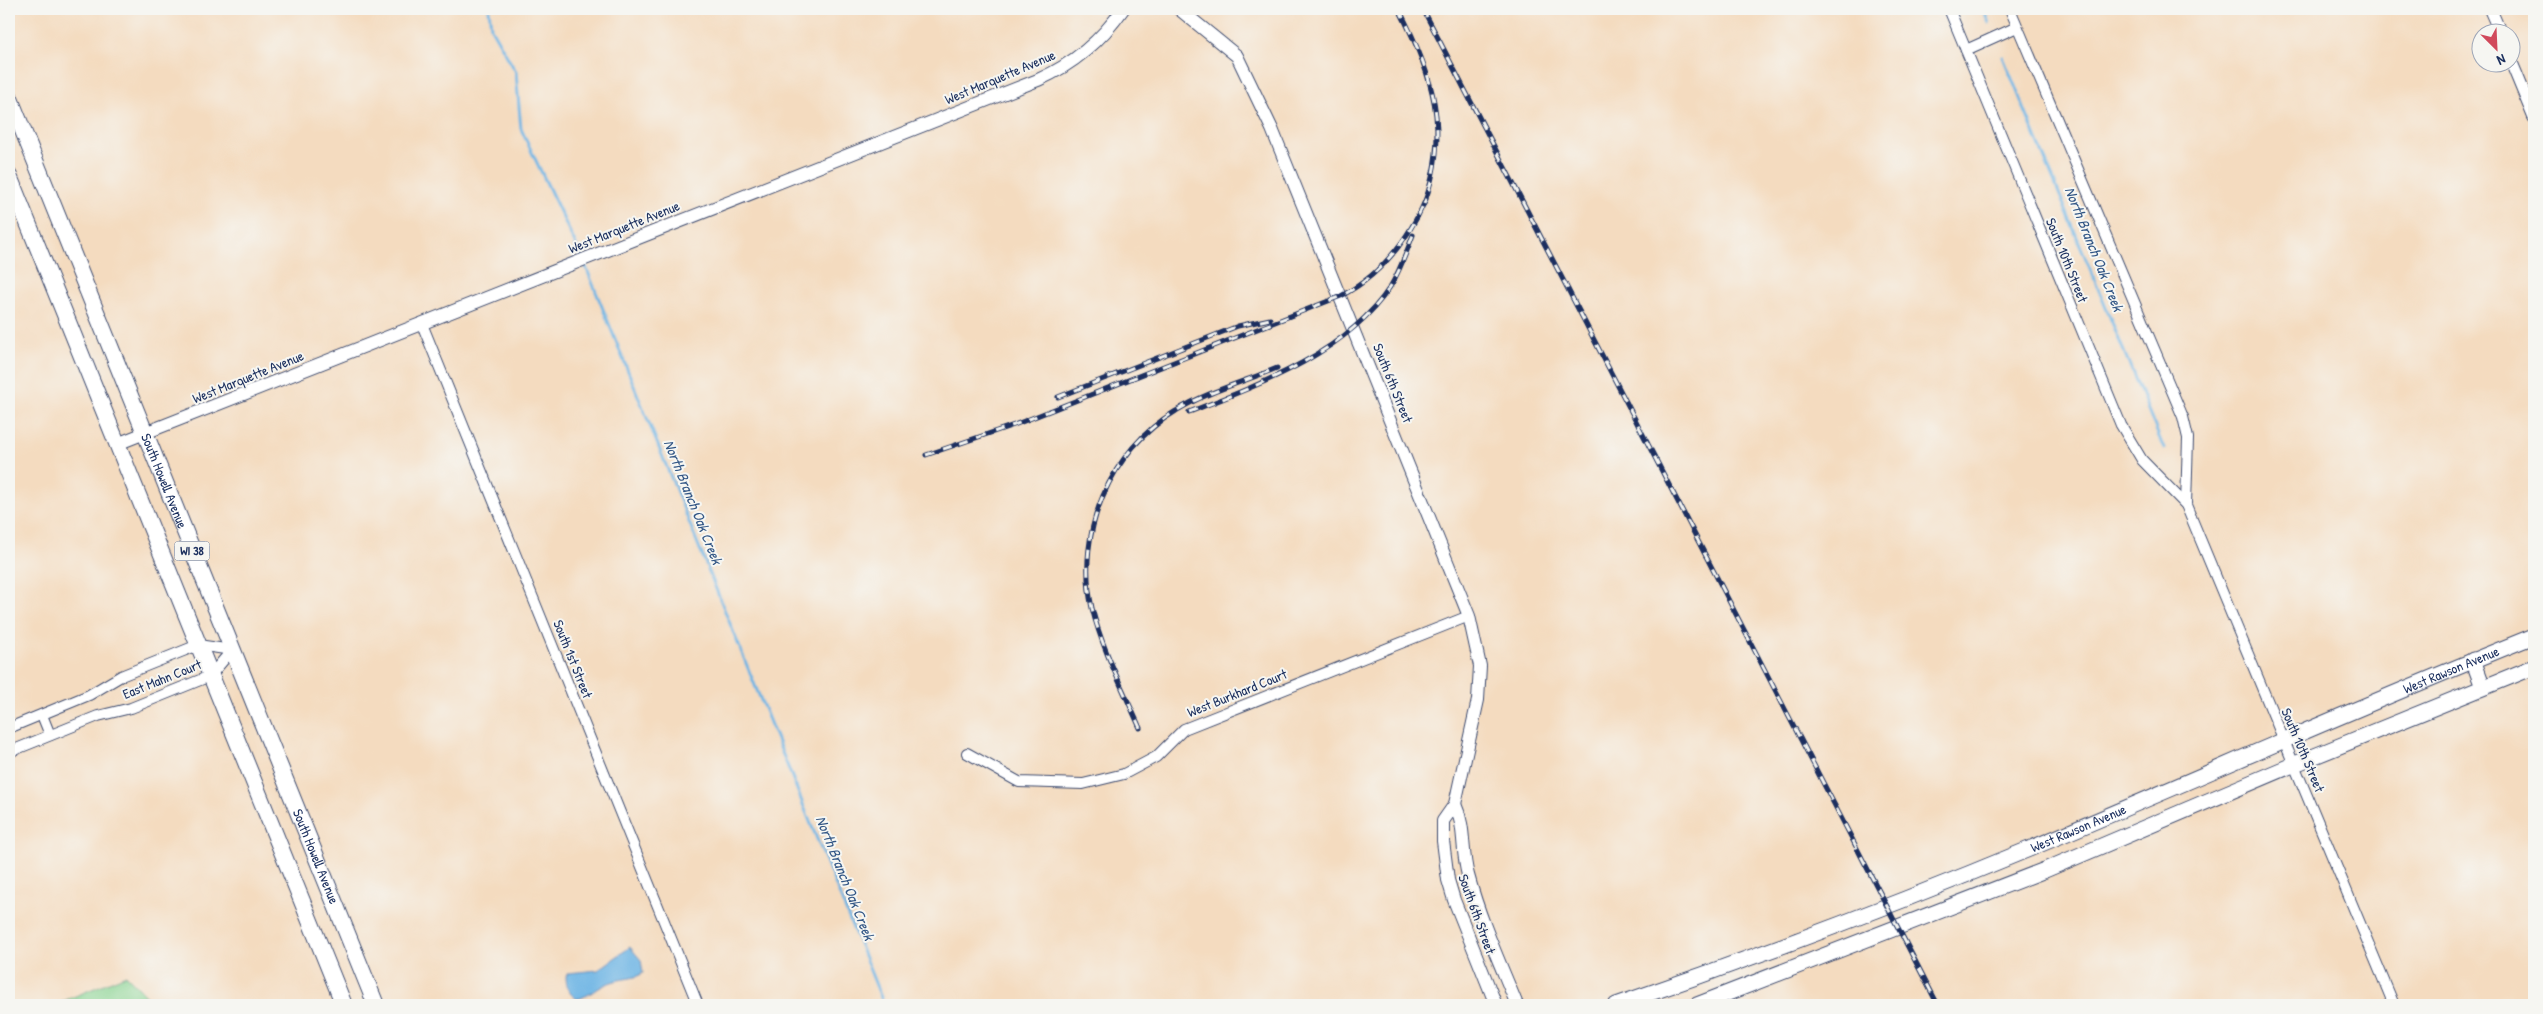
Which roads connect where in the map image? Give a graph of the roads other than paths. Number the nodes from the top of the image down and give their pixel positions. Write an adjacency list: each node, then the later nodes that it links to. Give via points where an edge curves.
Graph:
1 (1123, 9): 13 (street, West Marquette Avenue, via 1097,40 1058,71)
2 (1179, 9): 17 (street, South 6th Street, via 1237,56 1272,129)
3 (1949, 9): 8 (street, South 10th Street)
4 (2010, 9): 7 (street, South 10th Street)
5 (2490, 9): 6 (street)
6 (2496, 22)
7 (2017, 27): 8 (street); 16 (street, South 10th Street, via 2183,416 2188,438)
8 (1966, 50): 16 (street, South 10th Street, via 2120,425 2142,460)
9 (2515, 72): 11 (street)
10 (9, 96): 14 (main road, South Howell Avenue / WI 38)
11 (2534, 117)
12 (9, 176): 15 (main road, South Howell Avenue / WI 38)
13 (422, 324): 14 (street, West Marquette Avenue); 37 (street, South 1st Street)
14 (146, 433): 15 (street, West Marquette Avenue); 20 (main road, South Howell Avenue / WI 38)
15 (117, 444): 19 (main road, South Howell Avenue / WI 38)
16 (2186, 505): 28 (street, South 10th Street)
17 (1469, 616): 30 (street, West Burkhard Court, via 1184,729 1156,756 1124,774 1082,784 1019,782); 32 (street, South 6th Street, via 1478,649 1479,683)
18 (2534, 636): 21 (main road, West Rawson Avenue)
19 (198, 645): 20 (street, East Mahn Court); 23 (main road, South Howell Avenue / WI 38); 25 (street, East Mahn Court, via 121,676)
20 (232, 650): 23 (street, East Mahn Court); 33 (main road, South Howell Avenue / WI 38)
21 (2473, 660): 24 (main road); 28 (main road, West Rawson Avenue)
22 (2534, 667): 24 (main road, West Rawson Avenue)
23 (210, 676): 27 (street, East Mahn Court, via 131,708 98,716); 34 (main road, South Howell Avenue / WI 38)
24 (2483, 687): 31 (main road, West Rawson Avenue)
25 (42, 715): 26 (street, East Mahn Court); 27 (street)
26 (9, 728)
27 (50, 735): 29 (street, East Mahn Court)
28 (2284, 739): 31 (street, South 10th Street); 40 (main road, West Rawson Avenue, via 2009,857 1772,950)
29 (9, 752)
30 (967, 753)
31 (2295, 764): 41 (main road, West Rawson Avenue, via 2045,870); 42 (street, South 10th Street)
32 (1455, 804): 38 (street, South 6th Street, via 1443,821 1448,880); 39 (street, South 6th Street, via 1462,820 1464,858 1473,892)
33 (329, 890): 34 (main road); 36 (main road, South Howell Avenue / WI 38)
34 (302, 901): 35 (main road, South Howell Avenue / WI 38)
35 (344, 1005)
36 (376, 1005)
37 (698, 1005)
38 (1496, 1005)
39 (1517, 1005)
40 (1616, 1005)
41 (1697, 1005)
42 (2394, 1005)

